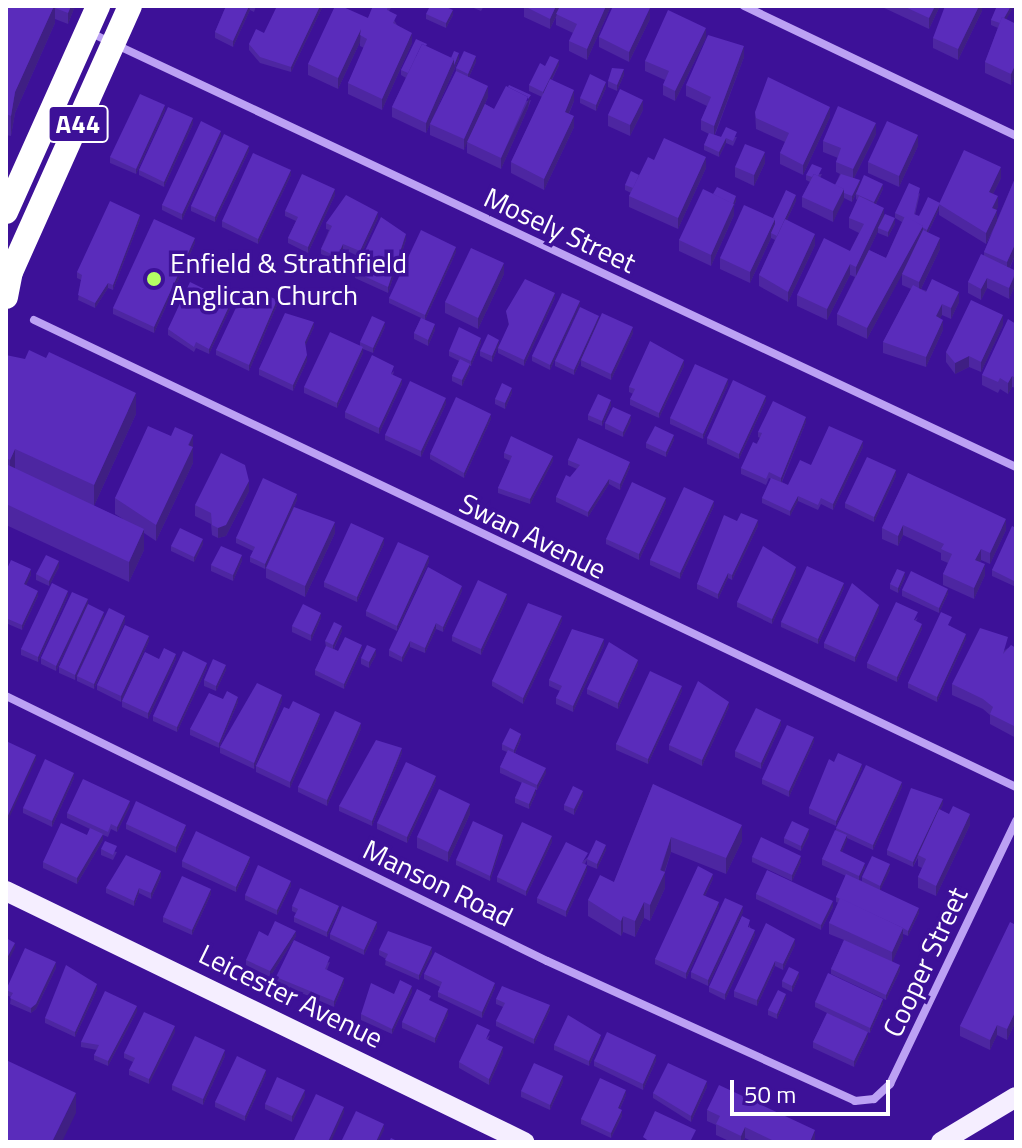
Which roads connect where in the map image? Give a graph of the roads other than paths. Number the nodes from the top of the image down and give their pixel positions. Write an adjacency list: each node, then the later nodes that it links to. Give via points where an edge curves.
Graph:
1 (98, 6): 4 (highway, A44)
2 (130, 6): 5 (highway, A44)
3 (744, 6): 6 (street)
4 (86, 31): 5 (street, Mosely Street); 7 (highway, A44, via 20,170)
5 (114, 43): 8 (highway, A44); 11 (street, Mosely Street)
6 (1016, 136)
7 (6, 212)
8 (9, 277): 9 (highway, A44)
9 (6, 297)
10 (34, 320): 13 (street, Swan Avenue)
11 (1016, 467)
12 (6, 696): 19 (street, Manson Road, via 547,961)
13 (1016, 787)
14 (1016, 821): 19 (street, Cooper Street, via 890,1084 874,1099)
15 (6, 877): 17 (main road, Leicester Avenue)
16 (6, 891): 17 (main road, Leicester Avenue)
17 (32, 901): 20 (main road, Leicester Avenue)
18 (1016, 1097): 21 (main road)
19 (855, 1101)
20 (524, 1142)
21 (941, 1142)

